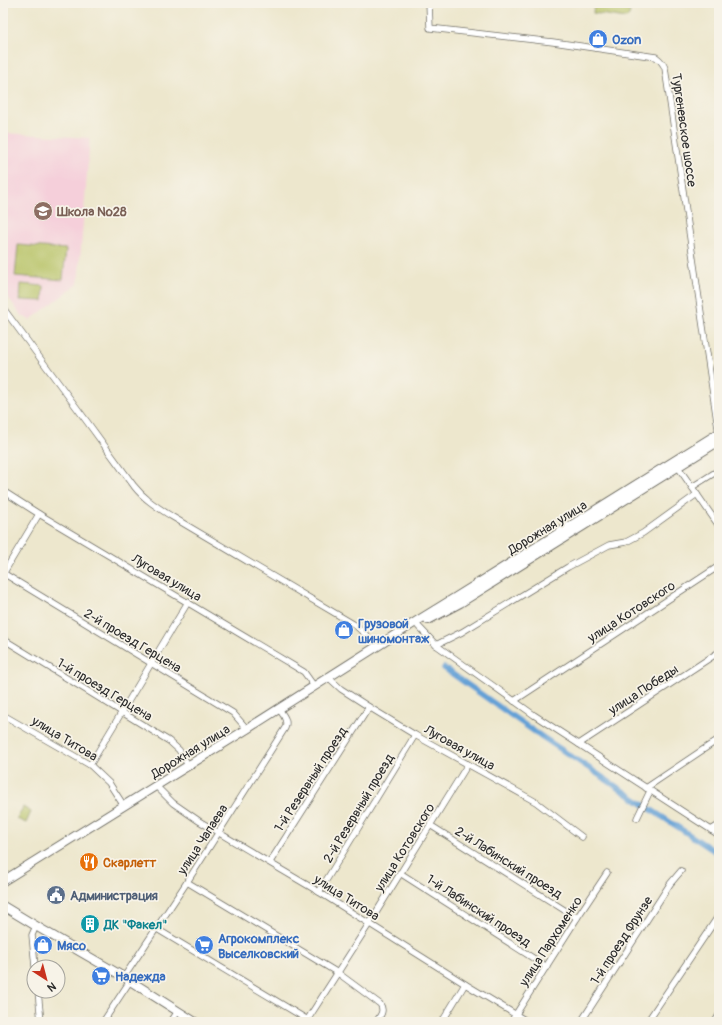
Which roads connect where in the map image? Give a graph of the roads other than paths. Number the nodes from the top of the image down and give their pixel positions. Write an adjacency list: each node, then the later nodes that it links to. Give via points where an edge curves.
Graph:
1 (429, 3): 3 (street, Тургеневское шоссе, via 430,28 656,57 663,63)
2 (3, 308): 18 (street, via 134,486 149,502 355,625)
3 (719, 436): 4 (main road, Дорожная улица); 16 (main road, Дорожная улица)
4 (678, 467): 6 (street); 14 (main road, Дорожная улица, via 460,603)
5 (719, 470): 6 (street)
6 (692, 487): 8 (street)
7 (3, 491): 9 (street, Луговая улица)
8 (697, 494): 10 (street); 17 (street, via 643,534 626,542 610,545 568,567 462,632)
9 (39, 514): 12 (street); 13 (street, Луговая улица)
10 (719, 526)
11 (719, 566): 23 (street, улица Котовского)
12 (3, 574): 20 (street, 2-й проезд Герцена)
13 (188, 602): 20 (street); 22 (street, Луговая улица, via 304,672)
14 (418, 626): 16 (main road, Дорожная улица); 17 (street)
15 (3, 639): 26 (street, 1-й проезд Герцена)
16 (388, 640): 18 (main road, Дорожная улица)
17 (436, 645): 23 (street)
18 (378, 646): 21 (main road, Дорожная улица)
19 (719, 652): 31 (street, улица Победы)
20 (151, 663): 26 (street); 28 (street, 2-й проезд Герцена, via 234,713)
21 (328, 678): 22 (main road, Дорожная улица); 24 (street, Луговая улица, via 341,690)
22 (314, 686): 25 (main road, Дорожная улица)
23 (514, 701): 31 (street)
24 (369, 707): 29 (street, Луговая улица); 45 (street, 1-й Резервный проезд)
25 (279, 709): 28 (main road, Дорожная улица); 42 (street, улица Чапаева, via 287,723 286,728)
26 (122, 711): 33 (street); 34 (street, 1-й проезд Герцена, via 169,741 179,750)
27 (3, 714): 33 (street, улица Титова)
28 (248, 729): 34 (main road, Дорожная улица)
29 (415, 735): 32 (street, Луговая улица); 51 (street, 2-й Резервный проезд)
30 (719, 740): 36 (street)
31 (579, 744): 36 (street)
32 (468, 764): 39 (street, улица Котовского); 44 (street, Луговая улица, via 536,802)
33 (90, 765): 37 (street, улица Титова, via 109,783)
34 (188, 765): 35 (main road, Дорожная улица)
35 (156, 786): 37 (main road, Дорожная улица); 42 (street, улица Титова, via 173,803)
36 (648, 790): 38 (street); 41 (street)
37 (124, 806): 49 (main road, Дорожная улица)
38 (637, 818)
39 (430, 825): 47 (street, улица Котовского); 54 (street, 2-й Лабинский проезд)
40 (719, 825): 41 (street)
41 (711, 830): 43 (street)
42 (220, 833): 45 (street, улица Титова); 50 (street, улица Чапаева)
43 (719, 835)
44 (582, 837)
45 (270, 862): 51 (street, улица Титова)
46 (681, 871): 76 (street, 1-й проезд Фрунзе)
47 (400, 873): 55 (street, улица Котовского); 59 (street, 1-й Лабинский проезд)
48 (607, 873): 54 (street, улица Пархоменко)
49 (3, 881)
50 (187, 882): 57 (street, улица Чапаева); 60 (street)
51 (319, 892): 55 (street, улица Титова)
52 (3, 906): 56 (main road)
53 (719, 915): 77 (street)
54 (577, 918): 59 (street, улица Пархоменко)
55 (369, 924): 60 (street, улица Котовского); 62 (street, улица Титова)
56 (36, 926): 58 (street, via 32,935); 61 (main road)
57 (157, 929): 61 (street, улица Чапаева); 67 (street)
58 (35, 959)
59 (546, 966): 65 (street, улица Пархоменко)
60 (338, 973): 67 (street, улица Котовского); 72 (street, via 380,1004 383,1010)
61 (127, 979): 64 (main road); 69 (street, улица Чапаева)
62 (465, 984): 65 (street, улица Титова); 73 (street)
63 (39, 999): 68 (street)
64 (178, 1011): 70 (street); 71 (main road)
65 (516, 1014): 74 (street, улица Пархоменко); 75 (street, улица Титова)
66 (719, 1015): 78 (street)
67 (307, 1021)
68 (41, 1022)
69 (103, 1022)
70 (171, 1022)
71 (195, 1022)
72 (376, 1022)
73 (442, 1022)
74 (511, 1022)
75 (528, 1022)
76 (581, 1022)
77 (647, 1022)
78 (715, 1022)

